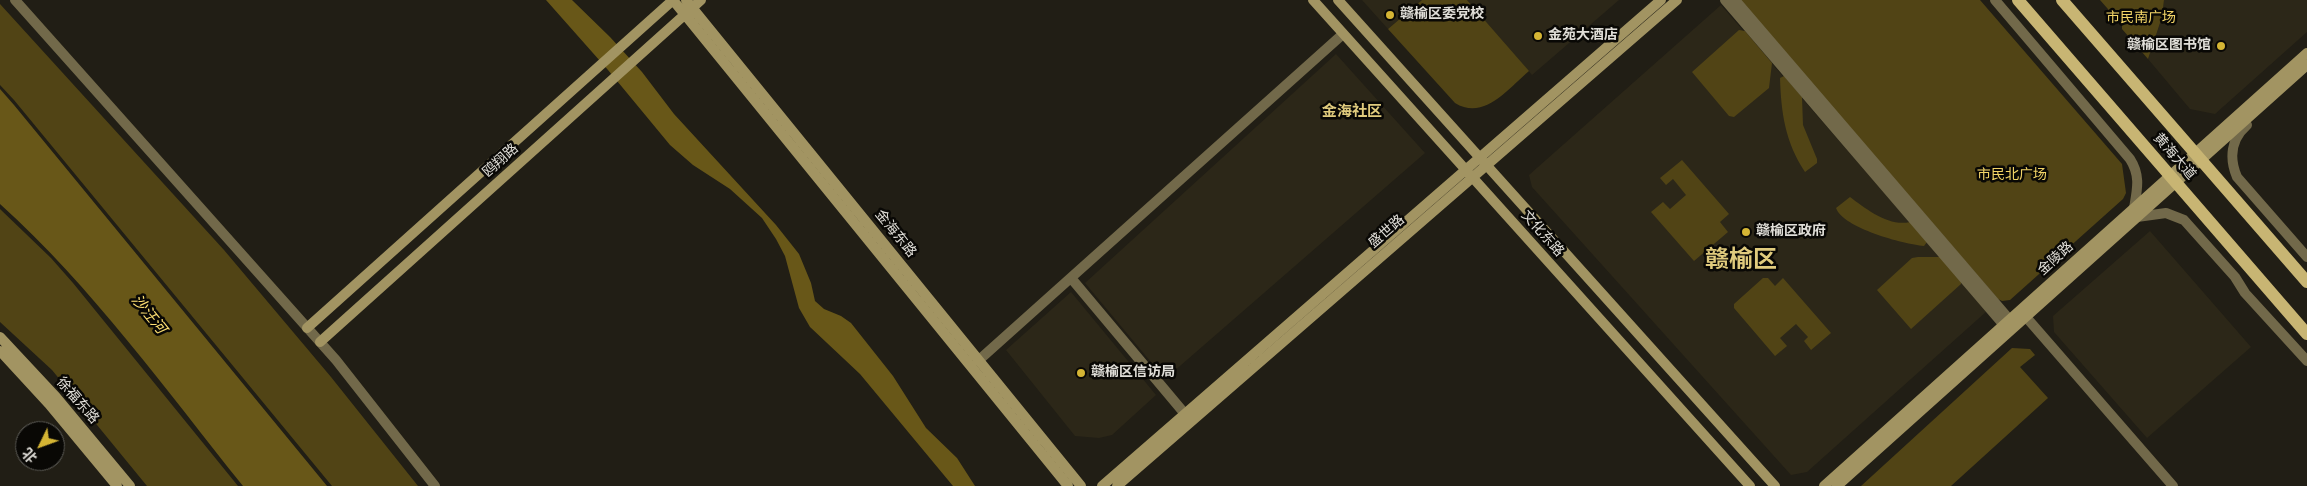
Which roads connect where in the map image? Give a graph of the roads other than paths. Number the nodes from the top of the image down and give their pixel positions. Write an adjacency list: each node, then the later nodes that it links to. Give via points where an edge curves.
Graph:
1 (15, 0): 27 (street)
2 (673, 0): 13 (main road, 金海东路); 27 (main road, 鸥翔路)
3 (701, 0): 13 (main road, 鸥翔路)
4 (1313, 0): 14 (main road, 文化东路)
5 (1338, 0): 18 (main road, 文化东路)
6 (1661, 0): 18 (main road, 盛世路)
7 (1676, 0): 18 (main road, 盛世路)
8 (1725, 0): 26 (street)
9 (1735, 0): 26 (street)
10 (1994, 0): 21 (street, via 2130,159 2137,172)
11 (2018, 0): 20 (main road, 黄海大道)
12 (2062, 0): 17 (main road, 黄海大道)
13 (688, 7): 30 (main road, 鸥翔路); 32 (main road, 金海东路); 38 (main road, 金海东路)
14 (1344, 34): 19 (main road, 文化东路); 23 (street)
15 (2307, 53): 17 (main road, 金陵路)
16 (2303, 68): 17 (main road, 金陵路); 22 (street, via 2297,79 2238,133 2232,160 2237,177)
17 (2198, 157): 20 (main road, 金陵路); 24 (main road, 黄海大道)
18 (1483, 161): 19 (main road, 盛世路); 43 (main road, 文化东路)
19 (1469, 173): 34 (main road, 盛世路); 41 (main road, 盛世路); 42 (main road, 文化东路)
20 (2173, 180): 21 (main road, 金陵路); 28 (main road, 黄海大道)
21 (2136, 213): 25 (main road, 金陵路); 26 (main road, 金陵路); 33 (street, via 2166,213 2184,220)
22 (2307, 257)
23 (1071, 278): 32 (street); 34 (street)
24 (2307, 282)
25 (2026, 317): 26 (main road, 金陵路); 46 (street)
26 (2010, 326): 44 (main road, 金陵路); 45 (main road, 金陵路)
27 (307, 328): 30 (street)
28 (2307, 334)
29 (0, 337): 36 (main road, 徐福东路, via 56,397)
30 (320, 342): 37 (street)
31 (0, 351): 35 (main road, 徐福东路)
32 (979, 360): 39 (main road, 金海东路)
33 (2307, 360)
34 (1185, 414): 40 (main road, 盛世路)
35 (117, 486)
36 (130, 486)
37 (435, 486)
38 (1068, 486)
39 (1082, 486)
40 (1102, 486)
41 (1117, 486)
42 (1750, 486)
43 (1775, 486)
44 (1824, 486)
45 (1838, 486)
46 (2173, 486)

